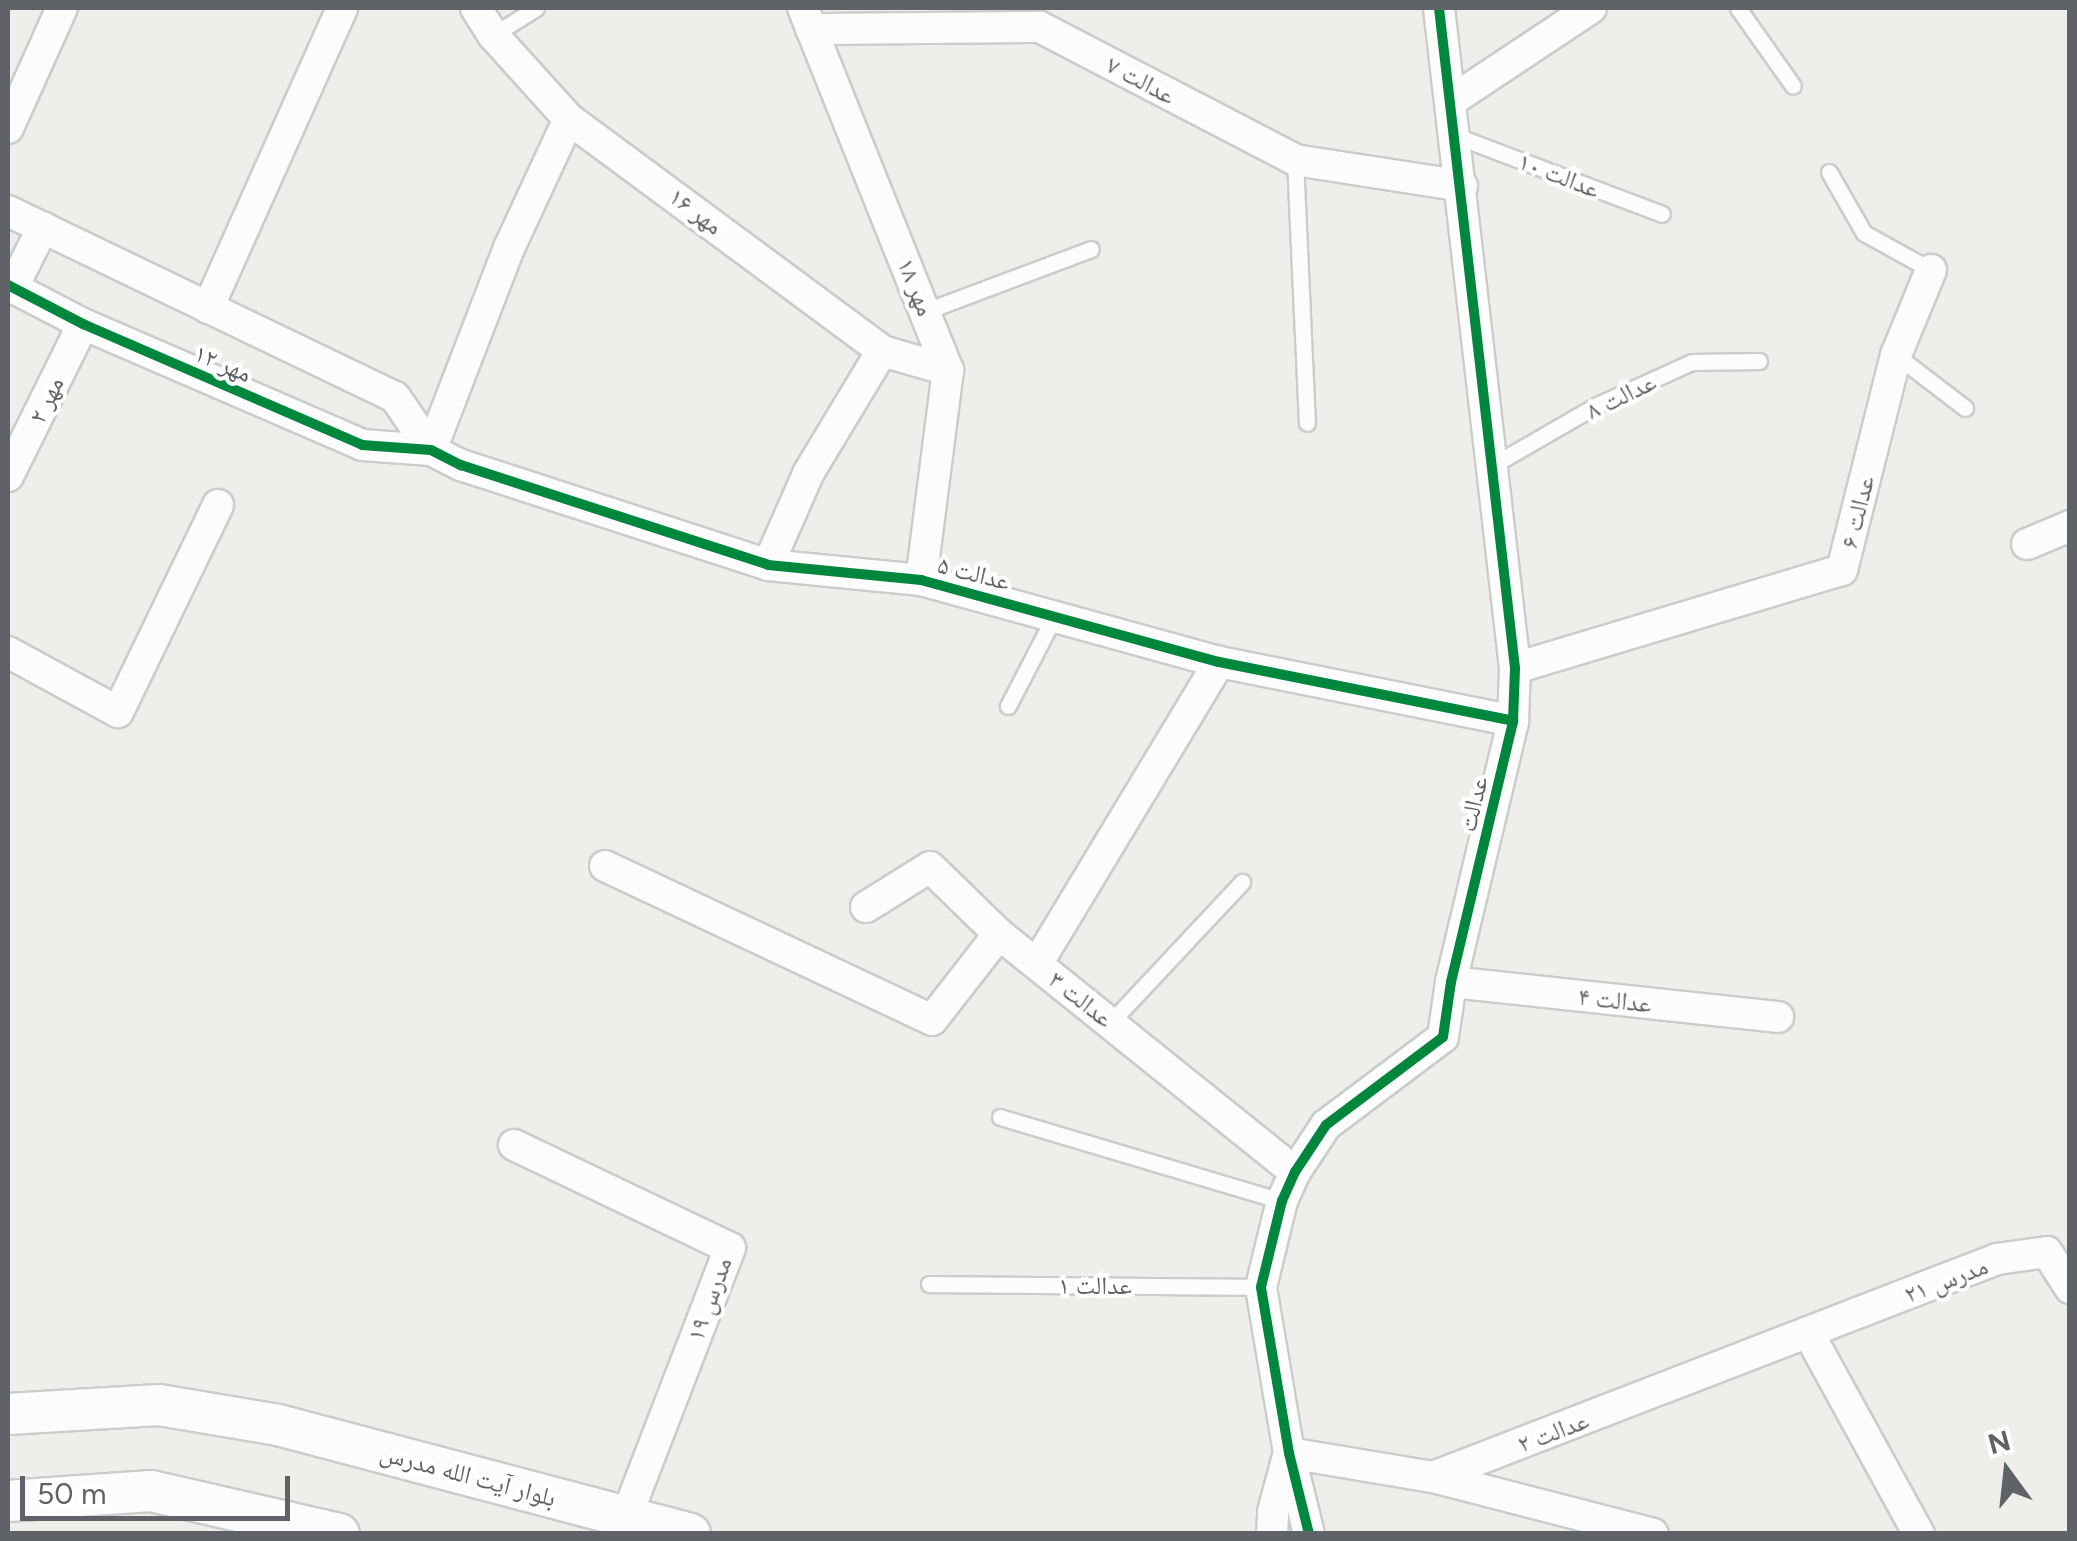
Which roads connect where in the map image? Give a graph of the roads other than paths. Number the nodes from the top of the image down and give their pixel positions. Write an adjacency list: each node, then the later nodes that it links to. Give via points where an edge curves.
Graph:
1 (62, 8): 14 (street)
2 (342, 8): 25 (street)
3 (476, 8): 10 (street, مهر ۱۶)
4 (536, 8): 10 (lane)
5 (1439, 8): 12 (street, عدالت)
6 (1591, 8): 12 (street)
7 (1738, 8): 11 (lane)
8 (1041, 17): 9 (street, عدالت ۷); 16 (street, عدالت ۷)
9 (807, 18): 26 (street, مهر ۱۸)
10 (493, 36): 13 (street, مهر ۱۶)
11 (1792, 86)
12 (1451, 100): 15 (street, عدالت)
13 (568, 119): 28 (street, مهر ۱۶); 35 (street, via 509,248)
14 (8, 128)
15 (1456, 136): 18 (street, عدالت); 20 (lane, عدالت ۱۰)
16 (1295, 160): 18 (street, عدالت ۷); 33 (lane)
17 (1829, 172): 23 (lane, عدالت ۶, via 1864,233)
18 (1462, 186): 36 (street, عدالت)
19 (8, 210): 21 (street, مهر ۱۲)
20 (1662, 214)
21 (44, 227): 24 (street); 25 (street, مهر ۱۲)
22 (1091, 250): 26 (lane)
23 (1931, 270): 29 (street, عدالت ۶)
24 (10, 286): 27 (street, مهر ۱۲)
25 (208, 308): 35 (street, مهر ۱۲, via 395,397)
26 (926, 310): 31 (street, مهر ۱۸)
27 (83, 324): 34 (street, مهر ۲); 35 (street, مهر ۱۲, via 362,445)
28 (882, 351): 31 (street, مهر ۱۶); 41 (street, via 809,472)
29 (1896, 355): 32 (lane); 46 (street, عدالت ۶, via 1842,570)
30 (1758, 361): 36 (lane, عدالت ۸, via 1692,362 1597,405)
31 (948, 370): 42 (street, مهر ۱۸)
32 (1965, 408)
33 (1307, 423)
34 (16, 440): 37 (street, مهر ۲)
35 (432, 450): 41 (street, عدالت ۵, via 461,466)
36 (1494, 465): 46 (street, عدالت)
37 (8, 476)
38 (218, 505): 44 (street, via 118,712)
39 (2070, 526): 40 (street)
40 (2027, 544)
41 (768, 565): 42 (street, عدالت ۵)
42 (921, 580): 43 (street, عدالت ۵)
43 (1054, 615): 45 (street, عدالت ۵); 47 (lane)
44 (8, 652)
45 (1219, 662): 48 (street, عدالت ۵); 53 (street)
46 (1515, 668): 48 (street, عدالت)
47 (1008, 706)
48 (1513, 721): 54 (street, عدالت)
49 (605, 866): 52 (street, via 932,1020)
50 (1242, 882): 56 (lane)
51 (866, 908): 52 (street, عدالت ۳, via 930,867)
52 (999, 934): 53 (street, عدالت ۳)
53 (1037, 964): 56 (street, عدالت ۳)
54 (1451, 982): 55 (street, عدالت ۴); 59 (street, عدالت, via 1443,1037 1326,1125)
55 (1778, 1017)
56 (1111, 1022): 59 (street, عدالت ۳)
57 (1000, 1117): 60 (lane)
58 (514, 1145): 69 (street, مدرس ۱۹, via 730,1248)
59 (1295, 1172): 60 (street, عدالت)
60 (1282, 1201): 62 (street, عدالت)
61 (929, 1284): 62 (lane, عدالت ۱)
62 (1261, 1286): 66 (street, عدالت)
63 (2070, 1288): 64 (street, مدرس ۲۱, via 2047,1252 1997,1260)
64 (1809, 1334): 67 (street, عدالت ۲); 75 (street)
65 (12, 1406): 69 (main road, بلوار آیت الله مدرس, via 158,1405 278,1425)
66 (1289, 1454): 67 (street, عدالت ۲); 72 (street, عدالت); 73 (street, عدالت)
67 (1433, 1477): 74 (street)
68 (8, 1501): 70 (main road, via 151,1491)
69 (626, 1517): 71 (main road, بلوار آیت الله مدرس)
70 (339, 1534)
71 (690, 1534)
72 (1272, 1534)
73 (1310, 1534)
74 (1653, 1534)
75 (1919, 1534)

